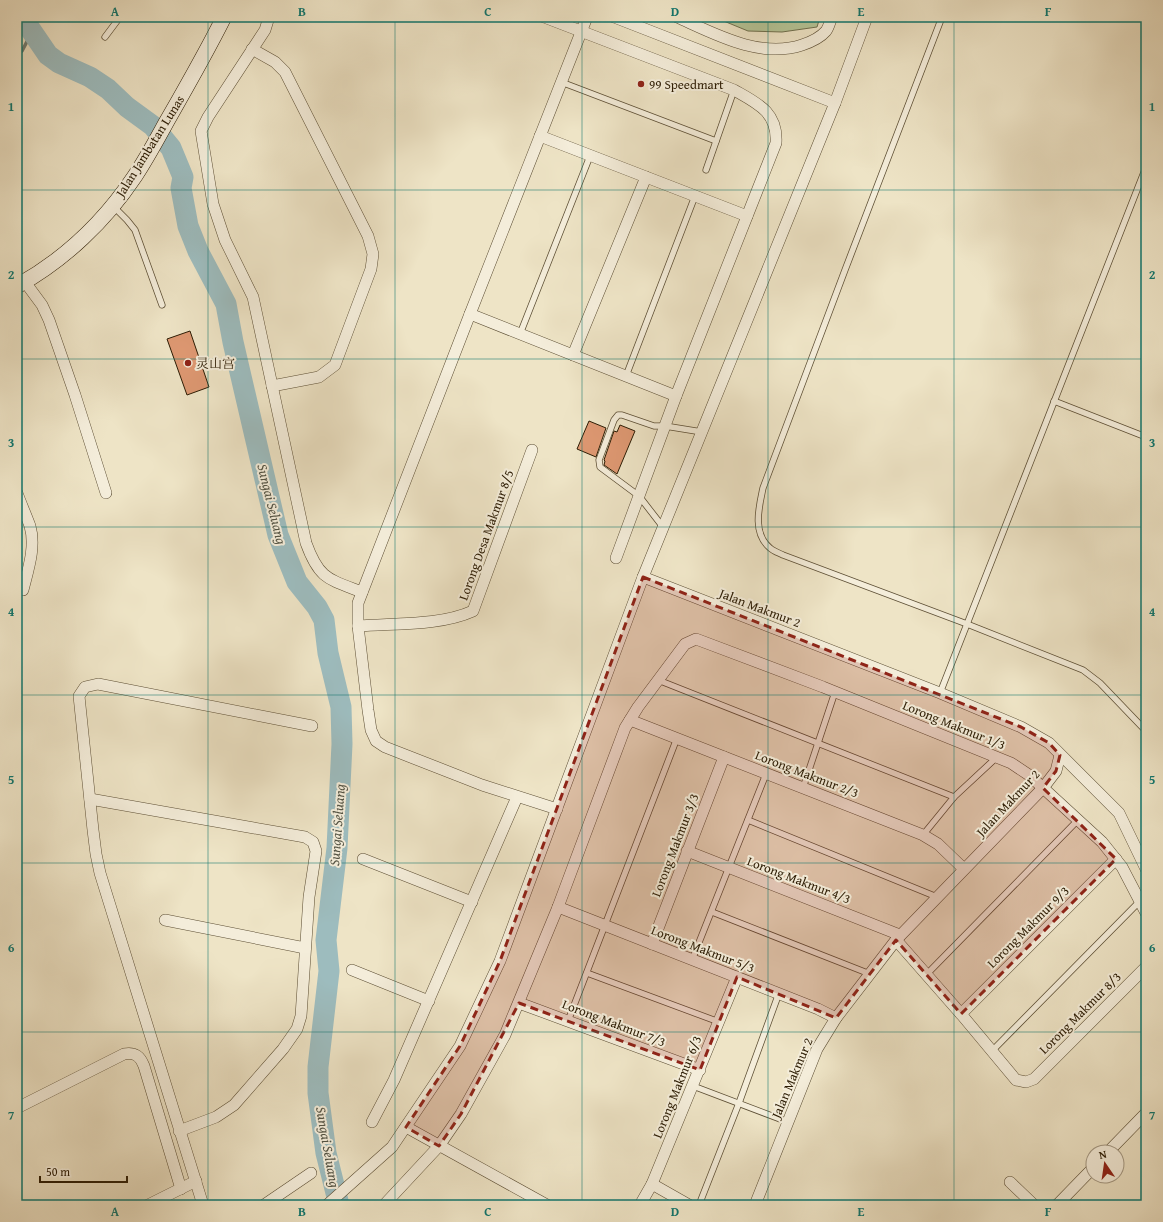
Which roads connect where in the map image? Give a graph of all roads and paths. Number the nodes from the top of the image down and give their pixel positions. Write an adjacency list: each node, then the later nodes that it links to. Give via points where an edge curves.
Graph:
1 (120, 17): 12 (lane)
2 (269, 17): 13 (street, via 265,30)
3 (544, 17): 11 (street)
4 (587, 17): 11 (street)
5 (614, 17): 16 (street)
6 (677, 17): 7 (street, via 737,43 770,49 790,49 812,42 826,31)
7 (832, 17)
8 (867, 17): 16 (street)
9 (942, 17): 48 (lane, via 763,488 758,526 762,538 769,547 783,555)
10 (222, 18): 25 (main road, Jalan Jambatan Lunas, via 202,61 174,110 135,176)
11 (581, 31): 14 (street); 15 (street)
12 (106, 38)
13 (252, 49): 33 (street, via 201,131 213,204 225,240 253,297); 33 (street, via 275,62 285,72 368,236 373,254 371,269 335,365 319,377)
14 (561, 82): 17 (street); 18 (lane)
15 (734, 90): 18 (lane); 26 (street, via 756,102 769,115 777,131 776,143)
16 (835, 103): 37 (street)
17 (540, 136): 19 (street); 29 (street)
18 (716, 141): 21 (lane)
19 (590, 156): 22 (street); 30 (lane)
20 (1146, 167): 23 (lane)
21 (706, 170)
22 (646, 177): 24 (street); 31 (street)
23 (1144, 181): 35 (lane)
24 (695, 196): 26 (street); 32 (lane)
25 (113, 206): 27 (main road, Jalan Jambatan Lunas, via 76,246); 28 (lane, via 135,230)
26 (747, 216): 34 (street)
27 (21, 284): 41 (street, via 42,305 49,320)
28 (162, 305)
29 (470, 314): 30 (street); 47 (street)
30 (520, 334): 31 (street)
31 (573, 355): 32 (street)
32 (626, 376): 34 (street)
33 (272, 386): 47 (street, via 306,542 312,559 321,573)
34 (676, 396): 36 (street)
35 (1054, 401): 38 (lane); 48 (lane)
36 (665, 426): 37 (lane); 42 (street); 42 (lane, via 654,426 622,415 618,416 614,420 599,460 600,467)
37 (702, 432): 43 (street)
38 (1146, 437)
39 (532, 450): 49 (street, Lorong Desa Makmur 8/5, via 473,611 443,620)
40 (17, 493): 46 (street, via 30,527 32,541)
41 (106, 493)
42 (639, 496): 43 (lane); 44 (street)
43 (664, 527): 45 (street)
44 (616, 558)
45 (644, 577): 52 (street, Jalan Makmur 2); 67 (street)
46 (23, 590)
47 (362, 592): 49 (street, via 358,603)
48 (967, 624): 52 (lane); 55 (lane, via 1083,670 1100,683)
49 (358, 626): 64 (street, via 368,710 376,741 385,748)
50 (658, 680): 51 (street, Lorong Makmur 1/3, via 685,644 696,639); 53 (street); 57 (lane)
51 (835, 692): 57 (lane); 60 (street, Lorong Makmur 1/3)
52 (940, 693): 58 (street, Jalan Makmur 2, via 1021,727 1049,743)
53 (630, 720): 56 (street, Lorong Makmur 2/3); 80 (street)
54 (312, 726): 66 (street, via 98,684 85,687 79,696)
55 (1146, 731)
56 (677, 738): 59 (street, Lorong Makmur 2/3); 84 (lane)
57 (819, 743): 62 (lane); 65 (lane)
58 (1060, 755): 63 (street, Jalan Makmur 2, via 1056,771); 76 (street, via 1119,813)
59 (724, 757): 61 (street, Lorong Makmur 2/3); 71 (street, Lorong Makmur 3/3)
60 (997, 757): 63 (street, Lorong Makmur 1/3, via 1029,775); 65 (lane)
61 (766, 774): 62 (street, Lorong Makmur 2/3); 68 (lane)
62 (802, 788): 70 (street, Lorong Makmur 2/3)
63 (1043, 788): 69 (street, Lorong Makmur 1/3); 75 (street, Jalan Makmur 2)
64 (518, 797): 67 (street); 79 (street)
65 (954, 797): 70 (lane)
66 (90, 799): 87 (street, via 305,837 313,842 316,851); 111 (street, via 100,873)
67 (557, 809): 110 (street, via 500,961 460,1046)
68 (748, 820): 74 (lane); 77 (lane)
69 (1078, 820): 73 (street, Lorong Makmur 1/3); 93 (lane)
70 (923, 835): 75 (street, Lorong Makmur 2/3, via 938,844)
71 (688, 851): 74 (street, Lorong Makmur 4/3); 86 (street, Lorong Makmur 3/3)
72 (363, 859): 79 (street)
73 (1116, 859): 78 (street, Lorong Makmur 1/3); 98 (street, Lorong Makmur 9/3)
74 (729, 868): 81 (lane); 85 (street, Lorong Makmur 4/3)
75 (964, 869): 77 (street, Jalan Makmur 2)
76 (1146, 869)
77 (937, 897): 85 (street, Jalan Makmur 2)
78 (1140, 901): 82 (street, Lorong Makmur 1/3); 102 (lane)
79 (472, 902): 96 (street)
80 (558, 907): 84 (street, Lorong Makmur 5/3); 97 (street)
81 (712, 912): 88 (lane); 92 (lane)
82 (1146, 913)
83 (165, 920): 87 (street)
84 (605, 926): 86 (street, Lorong Makmur 5/3); 91 (lane)
85 (898, 937): 92 (street, Jalan Makmur 2); 93 (street)
86 (652, 944): 88 (street, Lorong Makmur 5/3)
87 (305, 948): 111 (street, via 301,1016 297,1029 234,1105 216,1117)
88 (692, 960): 94 (street, Lorong Makmur 5/3)
89 (1146, 967): 102 (street, Lorong Makmur 8/3, via 1034,1079 1026,1082 1016,1080)
90 (352, 970): 96 (street)
91 (587, 973): 100 (lane); 101 (lane)
92 (870, 974): 99 (street, Jalan Makmur 2)
93 (926, 975): 98 (street)
94 (737, 977): 95 (street, Lorong Makmur 5/3); 101 (street, Lorong Makmur 6/3)
95 (779, 994): 99 (street, Lorong Makmur 5/3); 105 (lane)
96 (429, 1001): 108 (street, via 394,1080)
97 (519, 1003): 100 (street, Lorong Makmur 7/3); 113 (street, via 505,1036 465,1108)
98 (961, 1014): 102 (street)
99 (836, 1018): 109 (street, Jalan Makmur 2, via 817,1049)
100 (568, 1021): 103 (street, Lorong Makmur 7/3)
101 (719, 1022): 103 (street, Lorong Makmur 6/3)
102 (992, 1051)
103 (700, 1070): 104 (street, Lorong Makmur 6/3)
104 (693, 1086): 105 (lane); 118 (street, Lorong Makmur 6/3)
105 (739, 1103): 109 (lane); 130 (lane)
106 (17, 1108): 119 (street, via 124,1054 136,1054 144,1066)
107 (1146, 1113): 112 (street)
108 (372, 1122)
109 (788, 1122): 131 (street, Jalan Makmur 2)
110 (406, 1127): 113 (street); 122 (street, via 392,1147)
111 (180, 1131): 116 (street)
112 (1116, 1144)
113 (439, 1146): 121 (street); 126 (street)
114 (311, 1173): 120 (street)
115 (1085, 1176): 133 (street)
116 (196, 1181): 119 (street); 124 (street)
117 (1010, 1182): 132 (street)
118 (652, 1184): 128 (street, Lorong Makmur 6/3); 129 (street)
119 (181, 1189): 123 (street)
120 (277, 1202): 125 (street)
121 (533, 1202): 127 (street)
122 (328, 1204)
123 (148, 1205)
124 (203, 1205)
125 (264, 1205)
126 (384, 1205)
127 (547, 1205)
128 (640, 1205)
129 (689, 1205)
130 (699, 1205)
131 (755, 1205)
132 (1034, 1205)
133 (1057, 1205)

